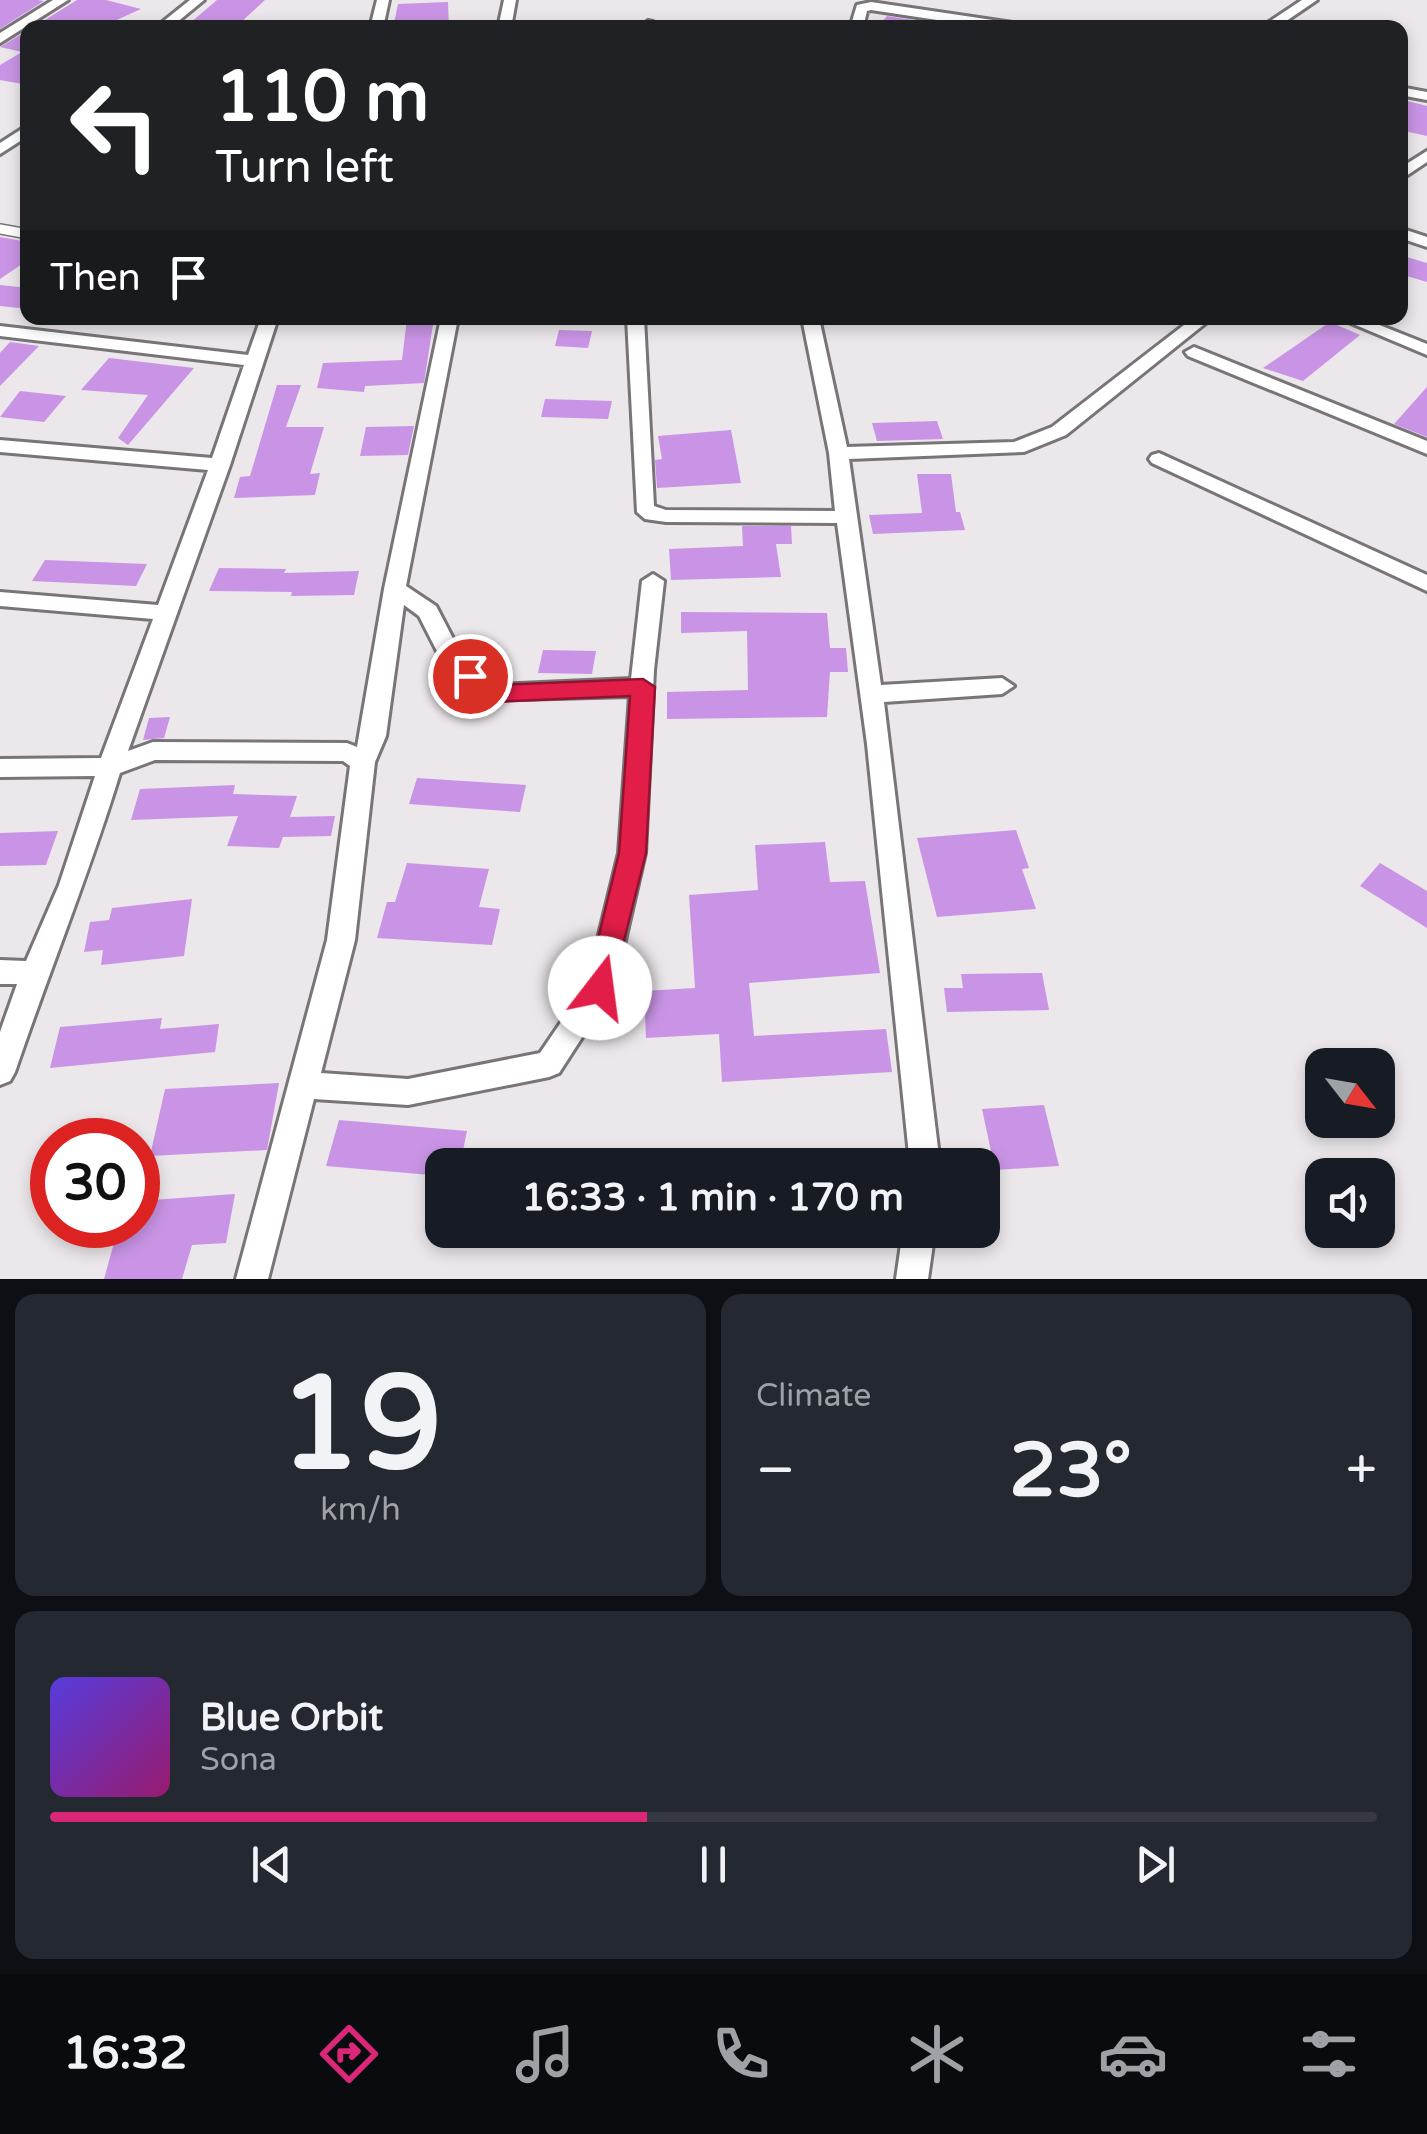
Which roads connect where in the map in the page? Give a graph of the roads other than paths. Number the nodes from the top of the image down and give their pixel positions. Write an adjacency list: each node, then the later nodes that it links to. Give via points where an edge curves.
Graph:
1 (62, 0): 4 (street)
2 (198, 0): 5 (street)
3 (1311, 0): 8 (street)
4 (30, 20)
5 (172, 20)
6 (858, 20): 7 (street, via 860,8 872,6)
7 (966, 20)
8 (1279, 20)
9 (1408, 152): 10 (street, via 1427,156)
10 (1424, 161)
11 (267, 325): 20 (street)
12 (448, 325): 29 (street)
13 (635, 325): 26 (street, via 644,508 666,516)
14 (811, 325): 23 (street)
15 (1194, 325): 23 (street, via 1059,432 1017,448)
16 (1365, 325): 18 (street)
17 (0, 331): 20 (street)
18 (1427, 350)
19 (1194, 352): 22 (street)
20 (254, 361): 25 (street)
21 (0, 446): 25 (street)
22 (1427, 448)
23 (839, 454): 26 (street)
24 (1159, 459): 28 (street)
25 (220, 465): 31 (street)
26 (846, 517): 34 (street)
27 (654, 581): 33 (street)
28 (1427, 584)
29 (394, 589): 33 (street, via 428,611 451,657 490,694); 35 (street, via 374,736)
30 (0, 599): 31 (street)
31 (164, 613): 36 (street)
32 (1002, 686): 34 (street)
33 (643, 687): 41 (street, via 632,853 617,923 600,988 549,1064 408,1092)
34 (872, 694): 42 (street)
35 (364, 762): 36 (street, via 347,752 153,751); 41 (street, via 341,940)
36 (110, 767): 37 (street); 39 (street)
37 (0, 768)
38 (0, 972): 39 (street)
39 (35, 973): 40 (street)
40 (0, 1072)
41 (304, 1085): 44 (street)
42 (923, 1148)
43 (916, 1248): 45 (street)
44 (252, 1279)
45 (912, 1279)

